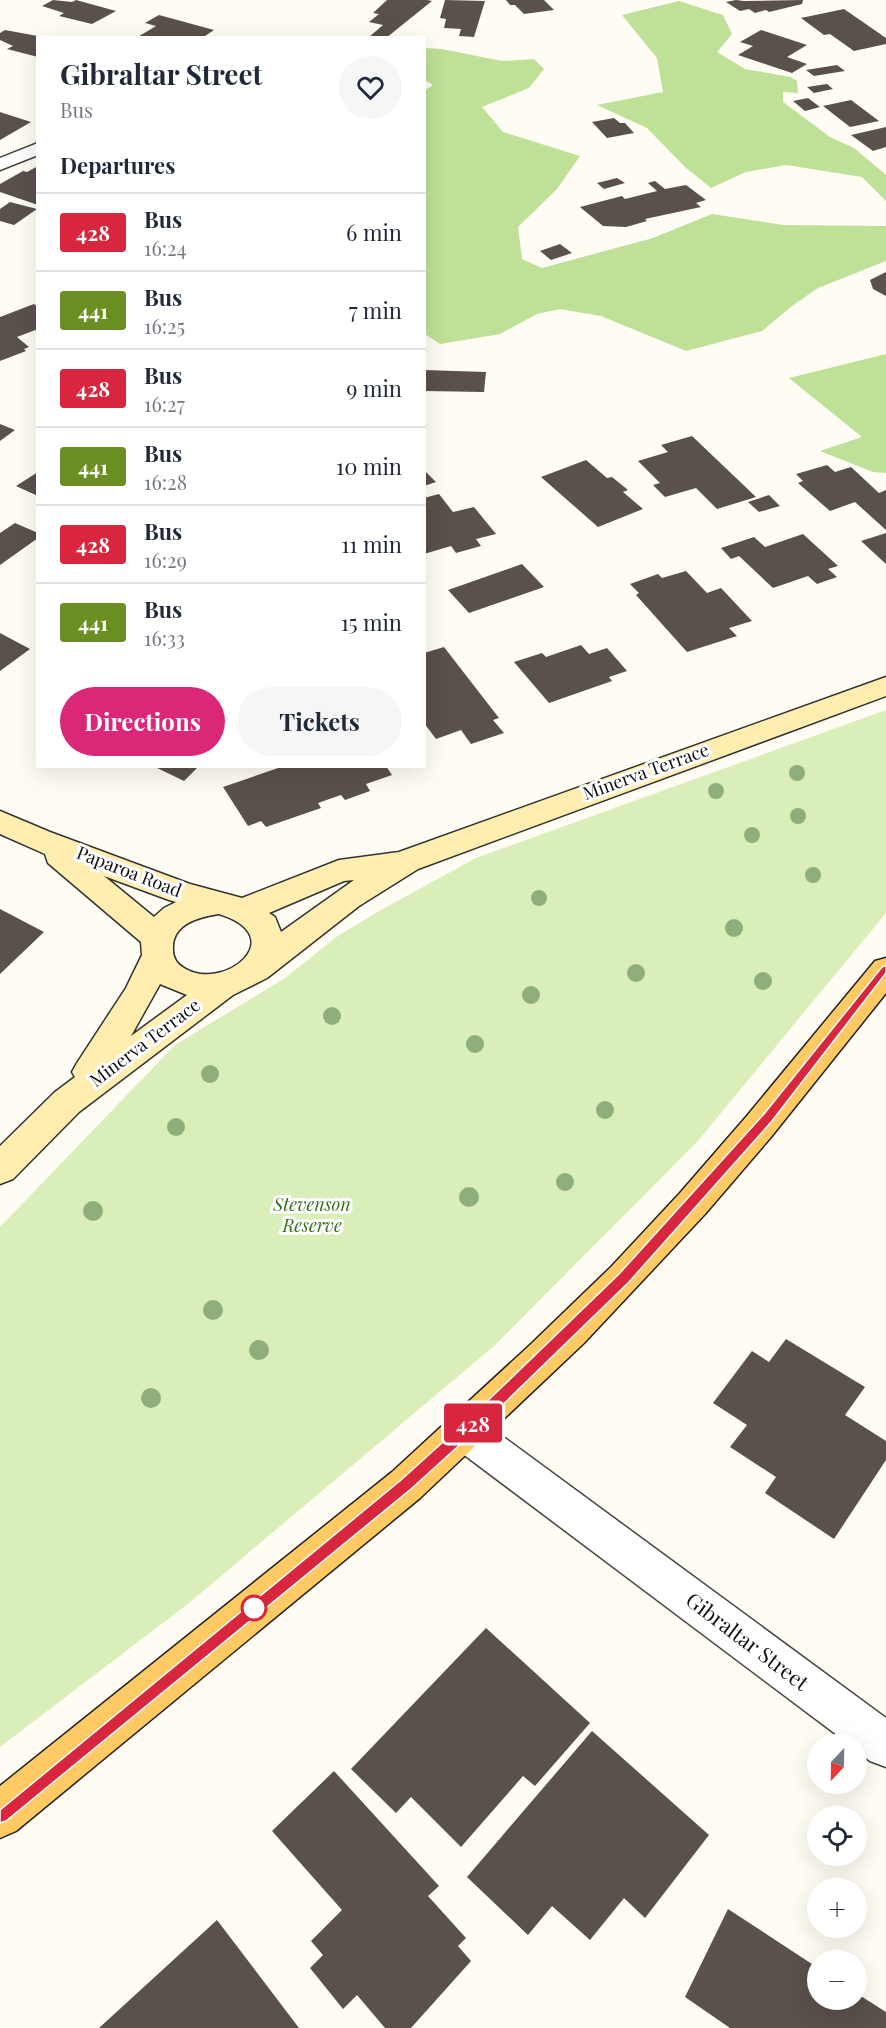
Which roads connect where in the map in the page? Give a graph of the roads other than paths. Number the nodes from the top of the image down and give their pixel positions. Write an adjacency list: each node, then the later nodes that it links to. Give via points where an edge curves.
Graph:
1 (36, 149): 2 (lane)
2 (0, 165)
3 (886, 686): 6 (main road, Minerva Terrace)
4 (0, 820): 5 (main road, Paparoa Road)
5 (39, 840): 7 (main road, Paparoa Road); 8 (main road, Paparoa Road, via 84,875)
6 (407, 861): 7 (main road, Minerva Terrace, via 339,871); 9 (main road, Minerva Terrace, via 348,898)
7 (232, 907): 8 (main road, via 187,909 174,917); 9 (main road, via 258,919 266,930 265,957)
8 (157, 948): 11 (main road, via 163,970 174,979 189,985); 12 (main road, Minerva Terrace, via 140,995 116,1036)
9 (256, 969): 11 (main road)
10 (886, 970): 14 (main road, via 768,1117 632,1269)
11 (223, 985): 12 (main road, Minerva Terrace)
12 (67, 1102): 13 (main road, Minerva Terrace)
13 (0, 1169)
14 (465, 1432): 15 (street, Gibraltar Street); 16 (main road, via 406,1485)
15 (886, 1745)
16 (0, 1815)

